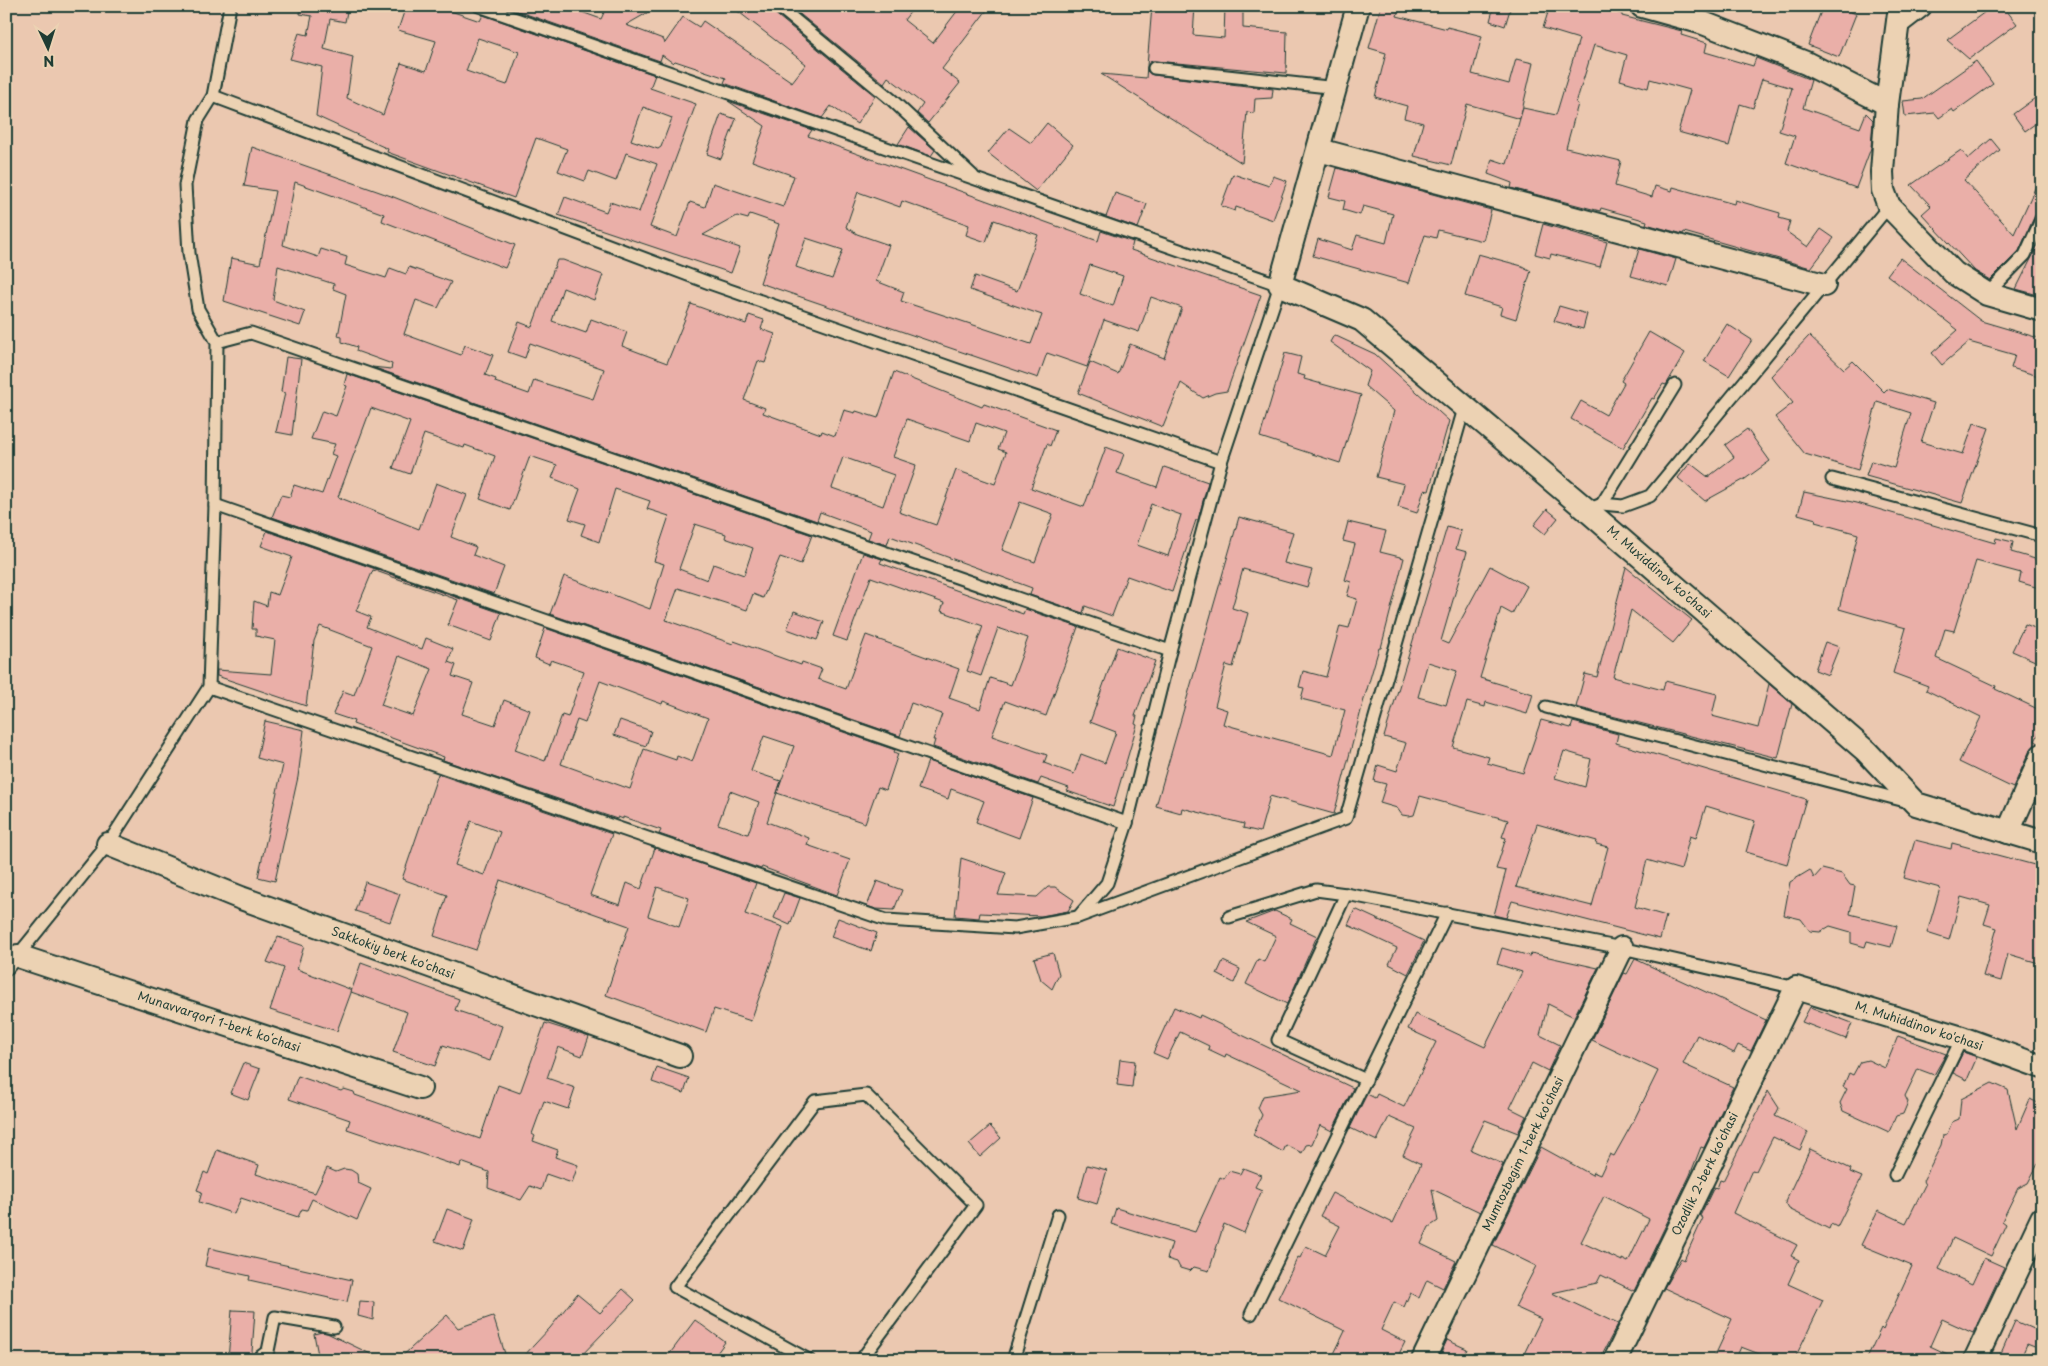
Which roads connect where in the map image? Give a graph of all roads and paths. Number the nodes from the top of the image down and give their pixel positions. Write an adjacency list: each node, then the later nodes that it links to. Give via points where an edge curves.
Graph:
1 (230, 6): 10 (lane)
2 (479, 6): 13 (lane)
3 (778, 6): 13 (lane, via 892,100)
4 (1358, 6): 9 (street)
5 (1642, 6): 11 (street, via 1703,23 1797,60)
6 (1920, 6): 7 (street)
7 (1899, 15): 11 (street)
8 (1154, 68): 9 (lane)
9 (1337, 88): 12 (street)
10 (212, 96): 20 (lane, via 198,120 185,185 189,253 198,309); 23 (lane, via 712,284)
11 (1887, 104): 14 (street, via 1882,172 1883,190)
12 (1319, 150): 16 (street); 17 (street)
13 (976, 179): 16 (lane)
14 (1889, 206): 17 (lane); 18 (street, via 1954,273)
15 (2042, 218): 18 (lane, via 2025,255)
16 (1280, 285): 22 (street, M. Muxiddinov ko'chasi, via 1362,320); 23 (lane)
17 (1824, 285): 26 (lane, via 1650,496 1622,506)
18 (1987, 294): 19 (street)
19 (2042, 310)
20 (217, 342): 25 (lane); 28 (lane, via 252,333)
21 (1675, 385): 26 (lane)
22 (1465, 405): 26 (street, M. Muxiddinov ko'chasi); 39 (lane, via 1346,818)
23 (1221, 462): 28 (lane)
24 (1832, 479): 27 (lane)
25 (215, 504): 29 (lane); 33 (lane)
26 (1594, 507): 32 (street, M. Muxiddinov ko'chasi, via 1866,751)
27 (2042, 536)
28 (1170, 651): 33 (lane)
29 (208, 687): 36 (lane); 39 (lane, via 886,920 1015,928)
30 (1546, 706): 32 (lane)
31 (2042, 755): 34 (street)
32 (1916, 804): 34 (street, M. Muxiddinov ko'chasi)
33 (1127, 823): 39 (lane, via 1107,883)
34 (2008, 832): 35 (street, M. Muxiddinov ko'chasi)
35 (2042, 842)
36 (108, 844): 42 (lane); 45 (street, Sakkokiy berk koʻchasi, via 241,898)
37 (1346, 894): 38 (lane); 40 (lane, via 1316,890); 47 (lane, via 1278,1040)
38 (1447, 913): 41 (lane); 47 (lane)
39 (1078, 917)
40 (1229, 917)
41 (1622, 948): 43 (lane); 58 (street, Mumtozbegim 1-berk koʻchasi)
42 (12, 963): 48 (street, Munavvarqori 1-berk koʻchasi)
43 (1796, 988): 44 (street, M. Muhiddinov ko'chasi); 59 (street, Ozodlik 2-berk koʻchasi)
44 (1962, 1038): 46 (street, M. Muhiddinov ko'chasi); 49 (lane)
45 (680, 1056)
46 (2042, 1067)
47 (1366, 1080): 52 (lane)
48 (420, 1088)
49 (1895, 1175)
50 (1058, 1215): 57 (lane)
51 (2042, 1218): 60 (street)
52 (1252, 1314)
53 (334, 1327): 54 (lane, via 274,1317 268,1351)
54 (256, 1360)
55 (809, 1360): 56 (lane, via 675,1287 814,1101 866,1095 976,1205)
56 (861, 1360)
57 (1012, 1360)
58 (1424, 1360)
59 (1614, 1360)
60 (1975, 1360)

